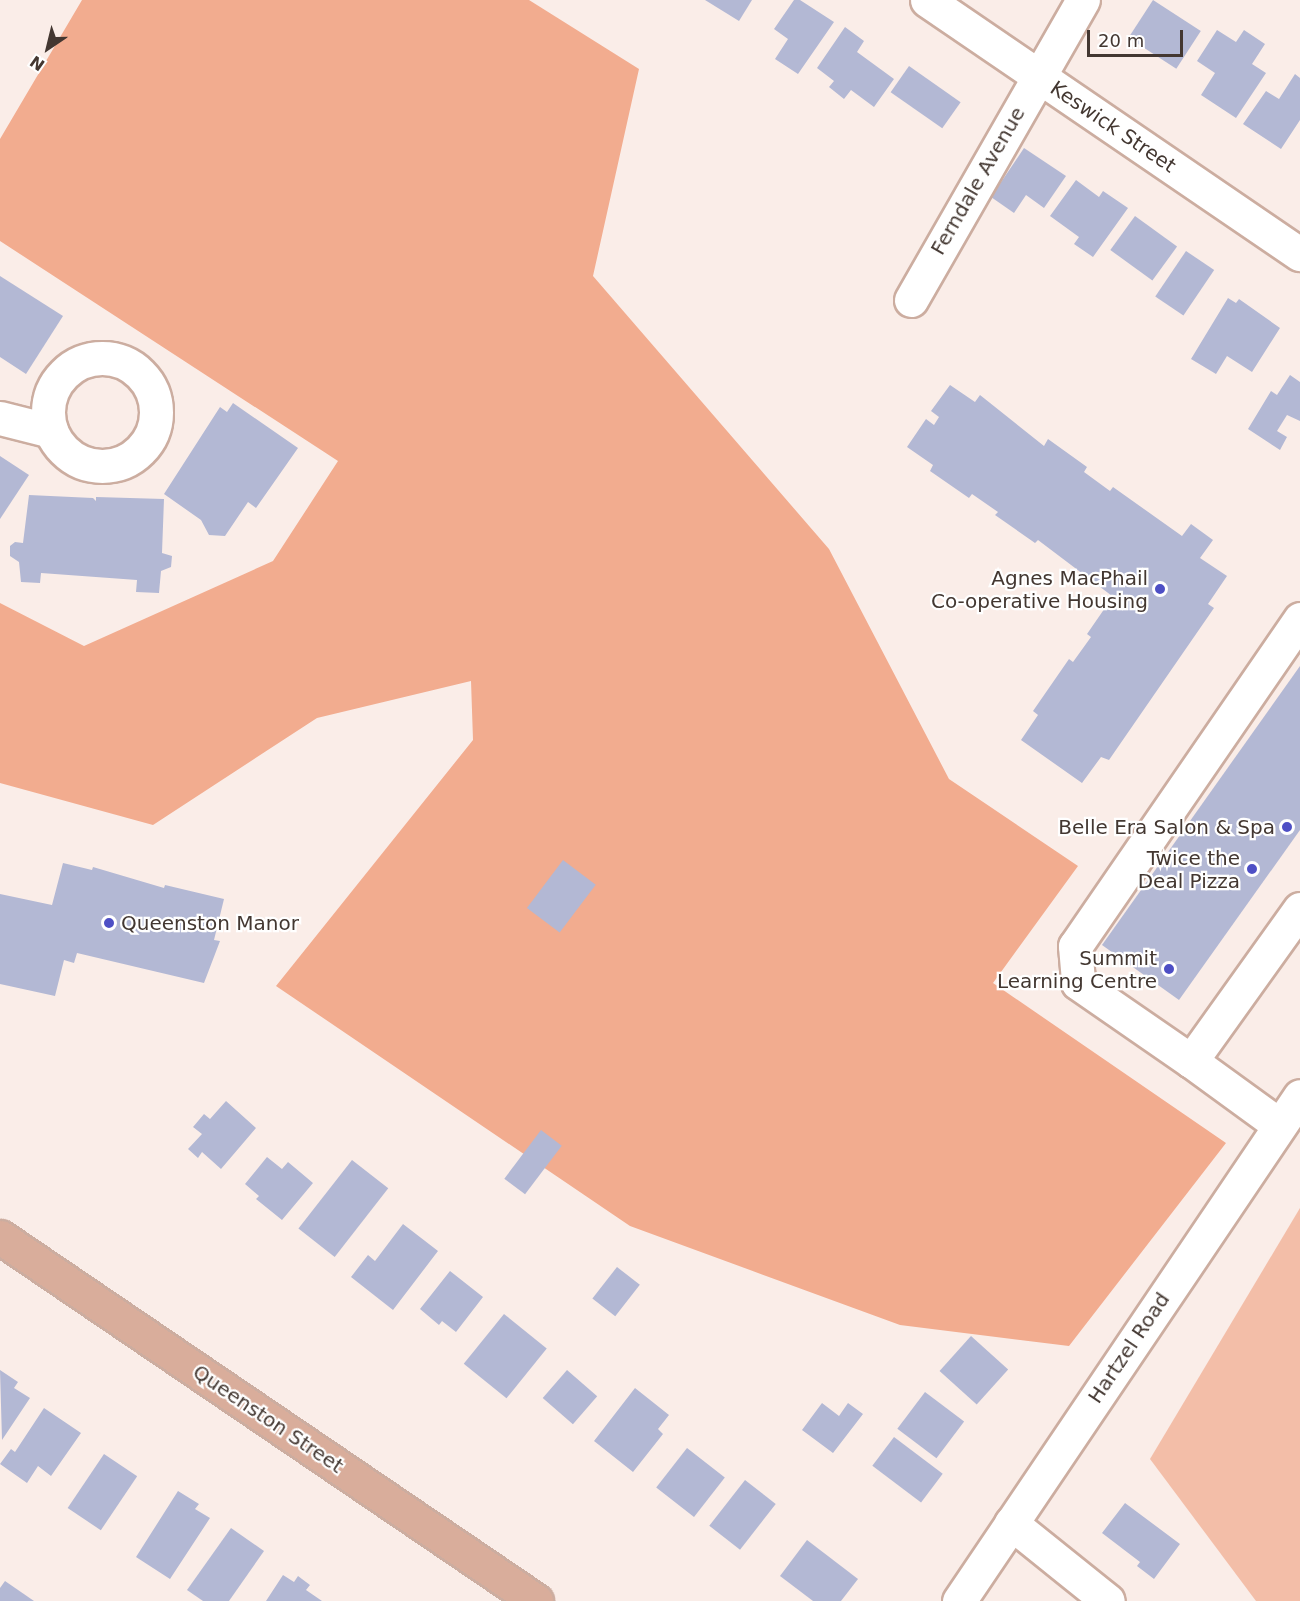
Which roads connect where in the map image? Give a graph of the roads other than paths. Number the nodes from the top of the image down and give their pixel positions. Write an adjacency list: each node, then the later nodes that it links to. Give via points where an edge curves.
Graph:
1 (927, 0): 3 (street, Keswick Street)
2 (1083, 0): 3 (street, Ferndale Avenue)
3 (1038, 76): 4 (street, Keswick Street); 5 (street, Ferndale Avenue)
4 (1300, 254)
5 (911, 300)
6 (0, 418): 7 (street)
7 (51, 431)
8 (1300, 619): 10 (street, via 1075,946 1078,983)
9 (1300, 909): 10 (street)
10 (1191, 1061): 12 (street)
11 (1300, 1096): 12 (street, Hartzel Road)
12 (1279, 1125): 14 (street, Hartzel Road)
13 (0, 1237): 15 (main road, Queenston Street)
14 (1011, 1523): 16 (street, Hartzel Road); 17 (street)
15 (536, 1601)
16 (958, 1601)
17 (1108, 1601)

